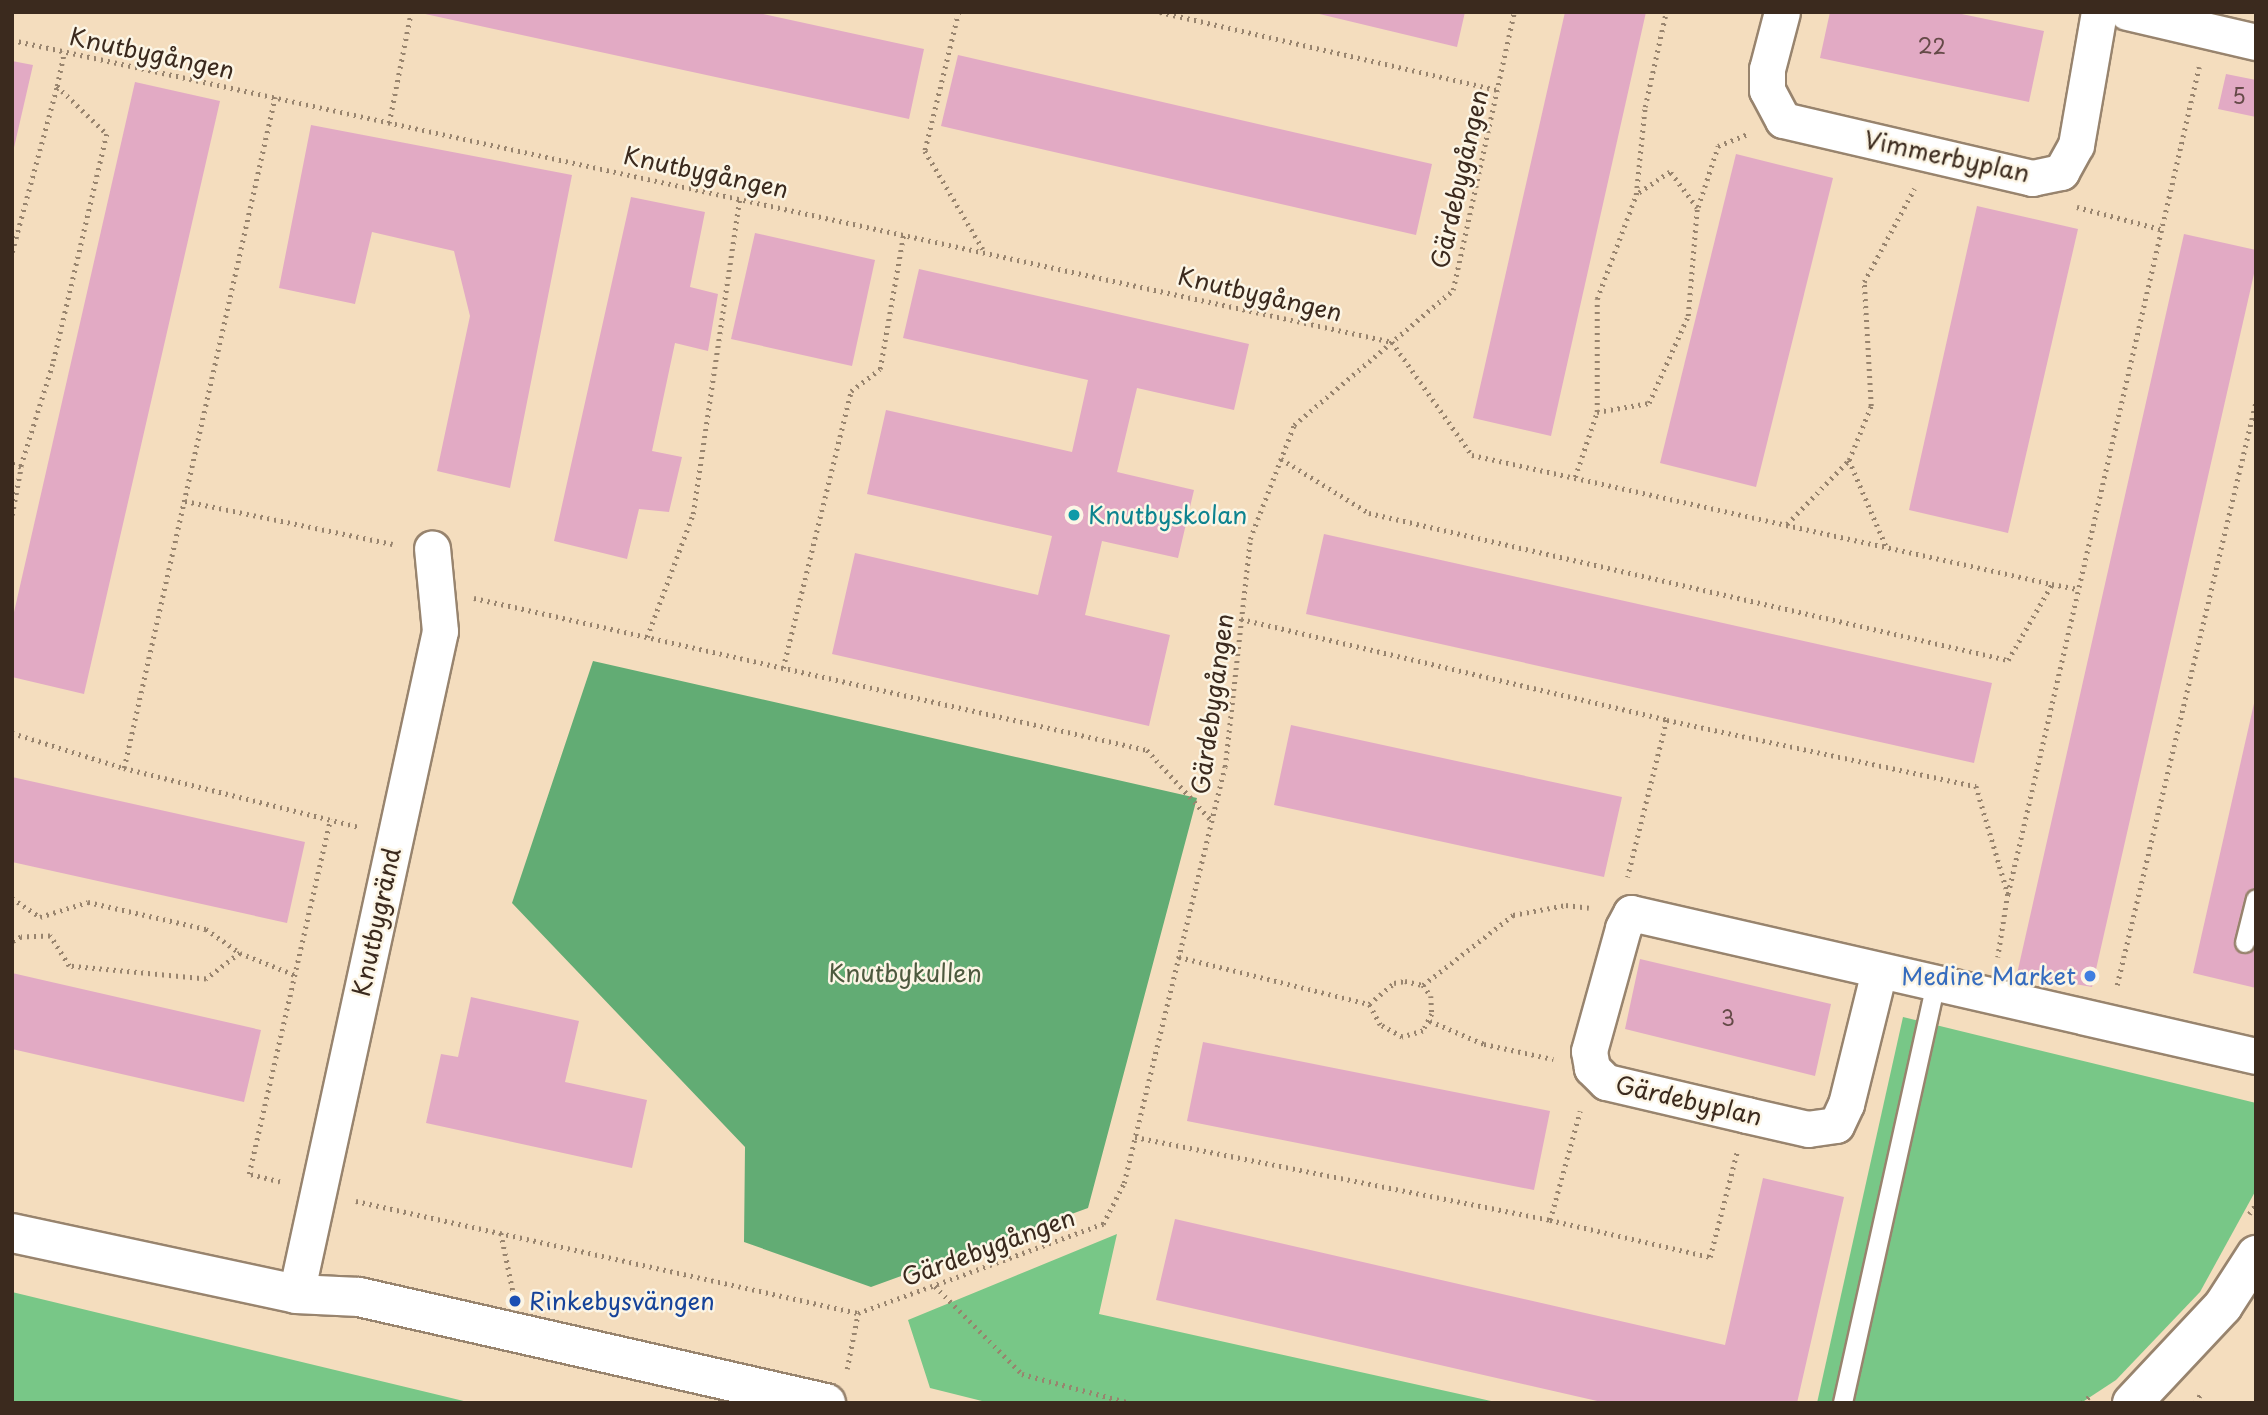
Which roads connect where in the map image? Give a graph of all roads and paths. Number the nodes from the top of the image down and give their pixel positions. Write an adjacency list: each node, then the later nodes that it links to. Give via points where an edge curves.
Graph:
1 (411, 12): 17 (path)
2 (959, 12): 25 (path, via 925,151)
3 (1160, 12): 14 (path)
4 (1514, 12): 14 (path, Gärdebygången)
5 (1666, 12): 20 (path, via 1645,107)
6 (1782, 12): 16 (street, via 1767,90)
7 (2099, 12): 19 (street, Vimmerbyplan, via 2076,145)
8 (2127, 12): 9 (street)
9 (2207, 30): 11 (street); 23 (path)
10 (12, 40): 12 (path, Knutbygången)
11 (2256, 41)
12 (64, 52): 13 (path); 15 (path, Knutbygången)
13 (57, 86): 26 (path); 33 (path, via 107,134 53,364)
14 (1497, 90): 27 (path, Gärdebygången, via 1453,290)
15 (275, 97): 17 (path, Knutbygången); 35 (path)
16 (1783, 120): 18 (street, Vimmerbyplan); 22 (path, via 1718,146)
17 (389, 123): 21 (path, Knutbygången)
18 (1933, 154): 19 (street, Vimmerbyplan, via 2032,178); 31 (path, via 1864,282 1871,406)
19 (2061, 172): 23 (path, via 2077,208)
20 (1636, 195): 22 (path, via 1670,172); 29 (path, via 1597,299)
21 (740, 197): 24 (path, Knutbygången); 44 (path, via 693,514)
22 (1698, 208): 29 (path, via 1688,316 1649,403)
23 (2164, 230): 42 (path)
24 (904, 232): 25 (path, Knutbygången); 45 (path, via 880,369 851,391)
25 (983, 249): 27 (path, Knutbygången)
26 (12, 252)
27 (1392, 342): 30 (path, Gärdebygången, via 1294,425); 34 (path, via 1472,455)
28 (2256, 401): 67 (path)
29 (1597, 412): 34 (path)
30 (1281, 459): 40 (path, via 1369,513 2008,660); 43 (path, Gärdebygången, via 1250,539)
31 (1849, 460): 37 (path); 38 (path)
32 (12, 464): 33 (path)
33 (21, 467): 36 (path)
34 (1575, 477): 37 (path)
35 (185, 501): 39 (path, via 377,543); 48 (path)
36 (12, 515)
37 (1787, 524): 38 (path)
38 (1886, 546): 40 (path)
39 (432, 548): 41 (street, Knutbygränd)
40 (2052, 584): 42 (path)
41 (436, 589): 44 (path); 51 (street, Knutbygränd, via 440,631)
42 (2078, 589): 52 (path)
43 (1241, 619): 46 (path); 50 (path, Gärdebygången, via 1225,767)
44 (647, 637): 45 (path)
45 (783, 668): 50 (path, via 1147,750)
46 (1667, 720): 52 (path, via 1976,786); 55 (path, via 1628,877)
47 (12, 733): 48 (path)
48 (124, 768): 49 (path)
49 (330, 819): 51 (path); 61 (path)
50 (1212, 821): 59 (path, Gärdebygången)
51 (394, 835): 72 (street, Knutbygränd)
52 (2008, 894): 64 (path)
53 (12, 898): 58 (path, via 40,917 88,902 205,929)
54 (2256, 899): 57 (lane)
55 (1631, 913): 60 (street); 62 (path, via 1566,905 1513,915); 69 (street, Gärdebyplan, via 1589,1051)
56 (12, 942): 58 (path, via 21,937 50,936 69,966 206,979)
57 (2245, 943)
58 (240, 953): 61 (path)
59 (1179, 957): 65 (path); 71 (path, Gärdebygången)
60 (1879, 971): 63 (street); 70 (street, Gärdebyplan, via 1846,1104 1836,1125 1808,1129)
61 (295, 975): 72 (path, via 249,1174)
62 (1423, 985): 65 (path, via 1394,983); 66 (path, via 1431,996)
63 (1936, 985): 64 (street); 84 (lane)
64 (1991, 998): 67 (street)
65 (1369, 1004): 66 (path, via 1380,1025 1402,1037 1423,1031)
66 (1430, 1021): 69 (path, via 1484,1044)
67 (2107, 1024): 68 (street)
68 (2256, 1056)
69 (1592, 1068): 70 (street, Gärdebyplan, via 1606,1082); 73 (path)
70 (1747, 1115): 73 (path, via 1710,1257)
71 (1135, 1137): 73 (path); 77 (path, Gärdebygången, via 1124,1182 1103,1224)
72 (318, 1193): 75 (path); 78 (street, Knutbygränd)
73 (1550, 1220)
74 (12, 1233): 78 (street)
75 (501, 1233): 79 (path); 80 (path)
76 (2256, 1255): 85 (street, via 2223,1306)
77 (935, 1286): 80 (path, Gärdebygången); 83 (path, via 1022,1374)
78 (296, 1294): 81 (street, via 359,1297); 82 (street, via 353,1319)
79 (515, 1301)
80 (858, 1312): 81 (path)
81 (835, 1393)
82 (706, 1403)
83 (1130, 1403)
84 (1843, 1403)
85 (2132, 1403)

